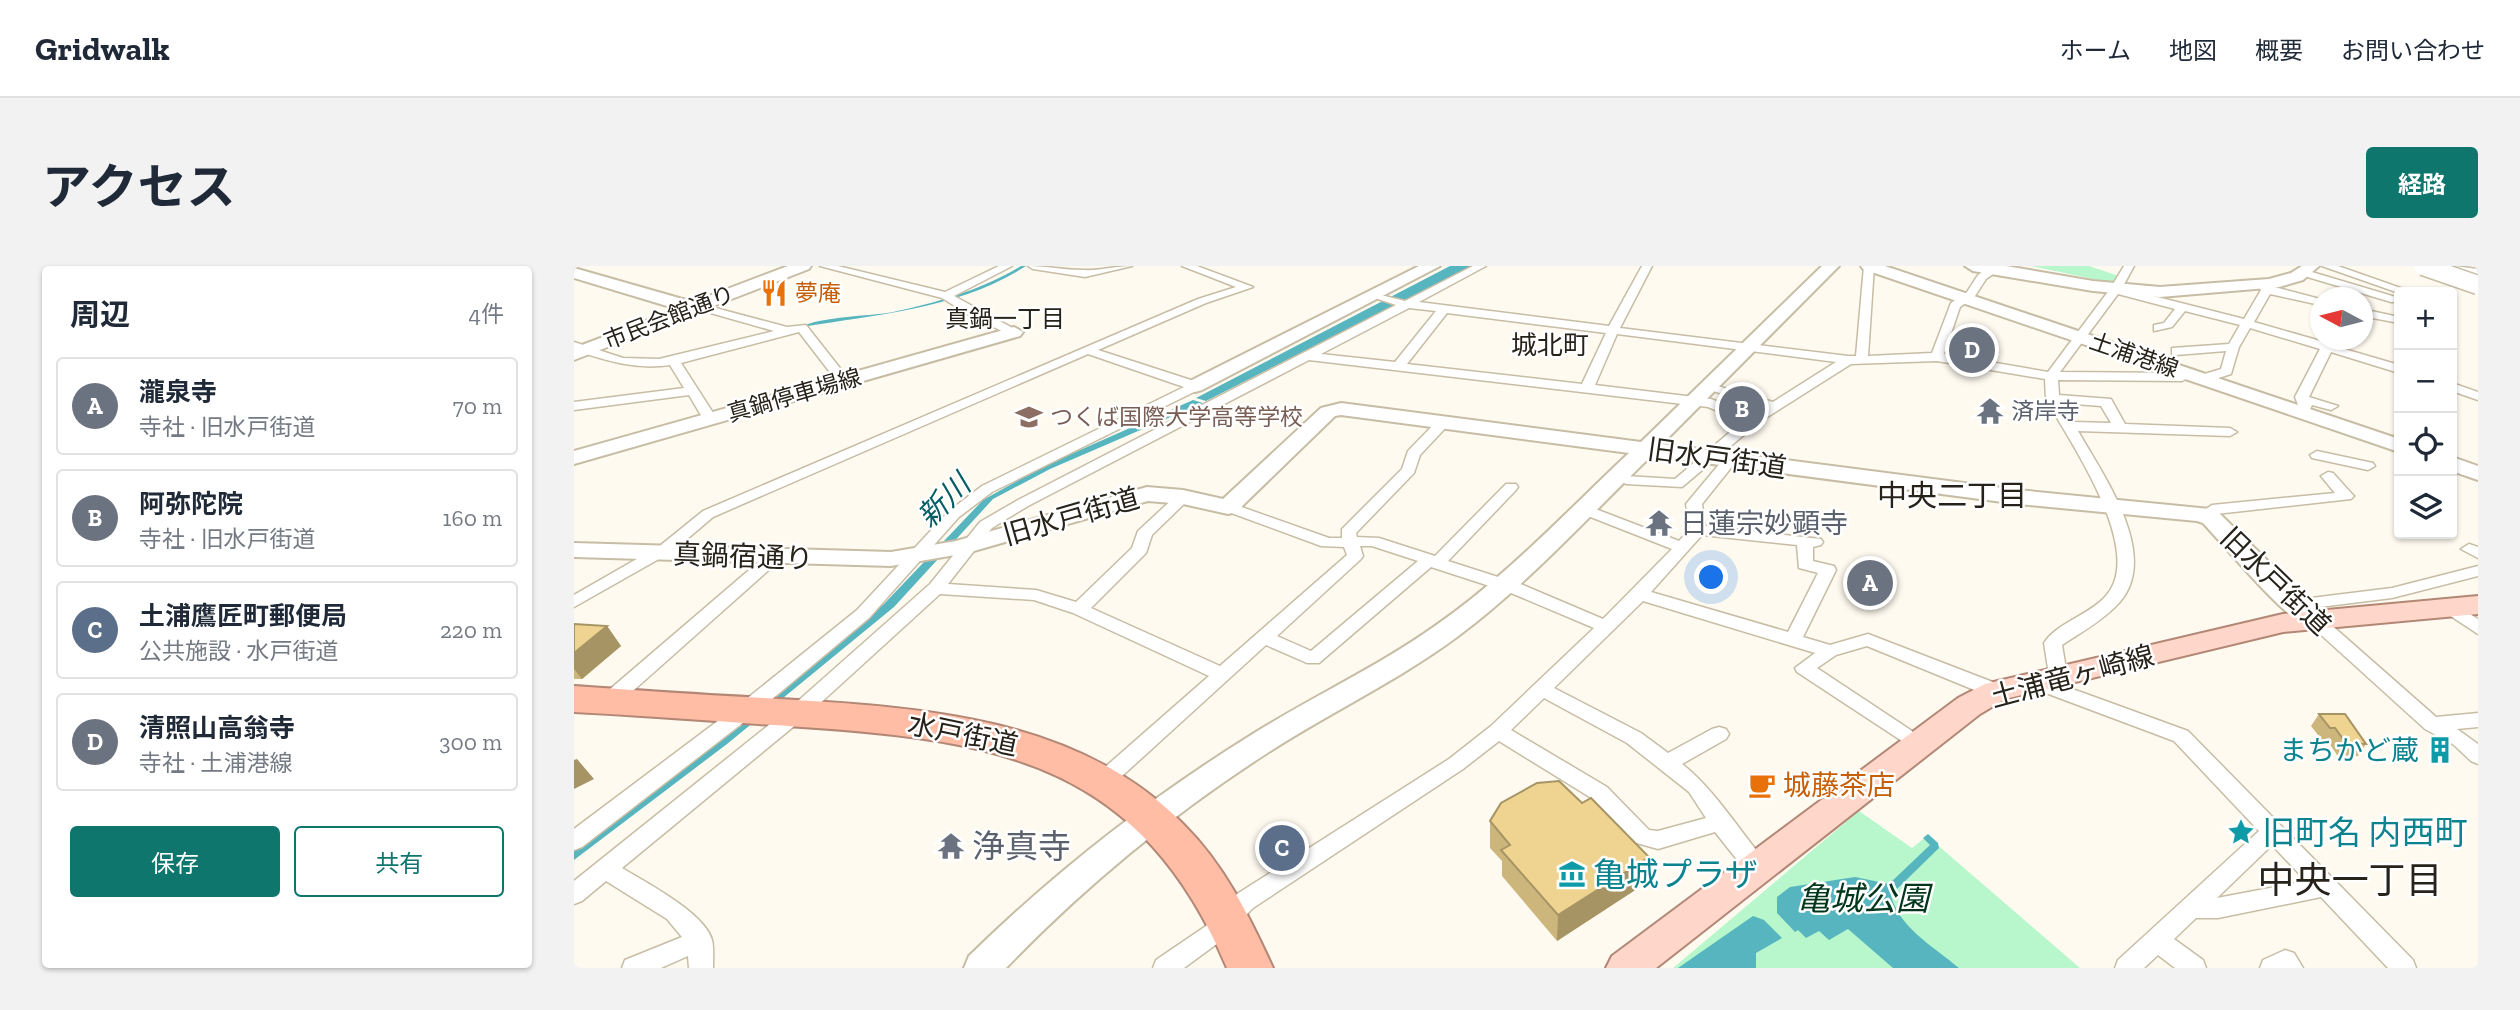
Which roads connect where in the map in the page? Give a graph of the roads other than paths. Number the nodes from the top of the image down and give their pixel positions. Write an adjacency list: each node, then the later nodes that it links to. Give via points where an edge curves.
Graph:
1 (803, 266): 35 (street, 市民会館通り)
2 (825, 266): 28 (street)
3 (1007, 266): 28 (street)
4 (1033, 266): 5 (street, via 1085,274)
5 (1128, 266)
6 (1187, 266): 52 (street, via 1247,287)
7 (1432, 266): 27 (street)
8 (1481, 266): 33 (street)
9 (1647, 266): 42 (street)
10 (1831, 266): 48 (street)
11 (1869, 266): 29 (street, 土浦港線); 56 (street)
12 (1973, 266): 18 (street)
13 (2327, 266): 25 (street)
14 (2408, 266): 19 (street)
15 (2435, 266): 19 (street)
16 (2459, 266): 21 (street)
17 (2125, 267): 26 (street)
18 (1995, 268): 26 (street); 29 (street)
19 (2422, 268): 24 (street, bridge)
20 (2308, 269): 23 (street); 30 (street)
21 (2478, 272)
22 (574, 274): 35 (street)
23 (2265, 287): 26 (street); 31 (street); 40 (street)
24 (2478, 287)
25 (2394, 288)
26 (2115, 290): 34 (street); 45 (street)
27 (1378, 295): 33 (street); 63 (street)
28 (946, 296): 44 (street)
29 (1966, 298): 45 (street, 土浦港線); 55 (street, via 1957,302 1949,316)
30 (2394, 298)
31 (2310, 299)
32 (2394, 301): 38 (street)
33 (1405, 304): 36 (street); 54 (street)
34 (2183, 306): 40 (street); 41 (street, via 2168,325)
35 (693, 308): 43 (street); 49 (street, 市民会館通り)
36 (1444, 309): 42 (street); 59 (street)
37 (2373, 314): 38 (street)
38 (2376, 315): 39 (street)
39 (2394, 319)
40 (2246, 323): 46 (street); 47 (street)
41 (2158, 328)
42 (1613, 330): 48 (street); 65 (street)
43 (787, 331): 57 (street); 62 (street, via 802,328)
44 (1014, 332): 62 (street, 真鍋停車場線)
45 (2079, 337): 60 (street); 61 (street, 土浦港線)
46 (2310, 339)
47 (2233, 347): 53 (street); 61 (street, via 2227,371)
48 (1748, 348): 56 (street); 67 (street)
49 (578, 350): 57 (street, via 636,365)
50 (2326, 350): 72 (street)
51 (2346, 350): 58 (street)
52 (1087, 351): 63 (street); 101 (street, via 708,514)
53 (2176, 351)
54 (1309, 356): 59 (street); 98 (street, via 1023,503 986,525)
55 (1937, 357): 56 (street); 60 (street)
56 (1855, 359): 71 (street)
57 (674, 361): 66 (street)
58 (2394, 367)
59 (1397, 368): 65 (street)
60 (2051, 376): 61 (street); 69 (street)
61 (2196, 376): 72 (street, 土浦港線)
62 (844, 381): 74 (street, 真鍋停車場線)
63 (1195, 386): 103 (street, via 987,489 954,514)
64 (2457, 389): 68 (street)
65 (1586, 390): 67 (street)
66 (693, 391): 70 (street); 74 (street)
67 (1706, 396): 71 (street); 75 (street, via 1711,403); 81 (street)
68 (2478, 396)
69 (2053, 399): 77 (street); 78 (street, via 2106,402)
70 (574, 406)
71 (1774, 406): 75 (street)
72 (2302, 406): 73 (street); 80 (street, 土浦港線)
73 (2331, 406)
74 (710, 419): 84 (street, 真鍋停車場線)
75 (1752, 420): 83 (street)
76 (1444, 422): 81 (street, 旧水戸街道); 93 (street, 旧水戸街道, via 1331,410); 97 (street, via 1413,454 1409,470 1348,532)
77 (2067, 426): 78 (street); 92 (street)
78 (2121, 429): 79 (street)
79 (2230, 432)
80 (2394, 444)
81 (1646, 447): 83 (street, 旧水戸街道); 106 (street)
82 (2317, 455): 85 (street)
83 (1717, 457): 89 (street, via 1676,484); 92 (street, 旧水戸街道); 96 (street, via 1694,504)
84 (574, 458)
85 (2368, 466)
86 (2457, 466): 87 (street)
87 (2478, 473)
88 (2324, 478): 95 (street, via 2346,496 2212,510)
89 (1626, 480)
90 (1511, 487): 104 (street)
91 (1183, 497): 93 (street, 旧水戸街道); 98 (street, 旧水戸街道, via 1147,494); 111 (street, via 1144,534 1140,550)
92 (2113, 506): 95 (street, 旧水戸街道); 119 (street, via 2123,537 2126,575 2122,587 2110,603 2053,643)
93 (1228, 507): 97 (street, via 1327,543)
94 (1593, 513): 99 (street)
95 (2205, 515): 112 (street, 旧水戸街道)
96 (1698, 530): 99 (street); 116 (street, via 1810,541 1805,564 1828,570)
97 (1351, 543): 104 (street, via 1373,541); 115 (street, via 1355,556)
98 (964, 547): 103 (street, 旧水戸街道); 107 (street)
99 (1683, 548): 108 (street)
100 (574, 550): 101 (street, 真鍋宿通り)
101 (654, 554): 102 (street, 真鍋宿通り); 109 (street)
102 (775, 556): 103 (street, 真鍋宿通り, via 864,560); 122 (street)
103 (920, 556): 123 (street, via 863,614)
104 (1433, 561): 106 (street); 115 (street, via 1313,659)
105 (2478, 571): 112 (street)
106 (1504, 585): 113 (street); 133 (street, via 1438,637 1259,744)
107 (936, 588): 111 (street, via 1036,595); 124 (street)
108 (1640, 594): 113 (street); 116 (street)
109 (574, 602)
110 (2465, 607): 112 (main road, 土浦竜ヶ崎線); 114 (street)
111 (1079, 609): 118 (street)
112 (2304, 612): 119 (main road, 土浦竜ヶ崎線, via 2283,623); 126 (street, 旧水戸街道)
113 (1606, 627): 120 (street)
114 (2478, 628)
115 (1266, 638): 118 (street)
116 (1794, 638): 117 (street)
117 (1830, 650): 121 (street, via 1868,640); 129 (street, via 1804,668)
118 (1224, 675): 132 (street)
119 (2046, 678): 121 (main road, 土浦竜ヶ崎線); 135 (street, via 2181,736)
120 (1541, 689): 127 (street); 131 (street, via 1623,731)
121 (1996, 691): 138 (main road, 土浦竜ヶ崎線, via 1969,706)
122 (592, 700): 123 (highway, 水戸街道)
123 (749, 710): 124 (highway, 水戸街道); 136 (street)
124 (792, 713): 132 (highway, 水戸街道, via 906,721 985,734 1051,756); 137 (street)
125 (2478, 720): 126 (street)
126 (2432, 724): 130 (street, 旧水戸街道)
127 (1498, 731): 134 (street, via 1600,793 1641,836 1658,840); 142 (street, via 1456,764 1245,901)
128 (1719, 734): 131 (street)
129 (1905, 736)
130 (2478, 756)
131 (1665, 764): 134 (street, via 1696,786)
132 (1103, 781): 133 (highway, 水戸街道)
133 (1151, 817): 142 (highway, 水戸街道, via 1186,855); 147 (street)
134 (1720, 822): 138 (street)
135 (2273, 831): 139 (street); 141 (street)
136 (574, 841)
137 (605, 869): 140 (street); 143 (street, via 675,912)
138 (1758, 869): 150 (main road, 土浦竜ヶ崎線)
139 (2326, 886): 141 (street, via 2217,908); 155 (street)
140 (574, 894)
141 (2191, 908): 144 (street)
142 (1228, 919): 148 (street); 149 (highway, 水戸街道)
143 (700, 940): 145 (street); 146 (street)
144 (2157, 940): 151 (street); 152 (street)
145 (634, 968)
146 (701, 968)
147 (982, 968)
148 (1165, 968)
149 (1250, 968)
150 (1626, 968)
151 (2127, 968)
152 (2194, 968)
153 (2272, 968): 154 (street, via 2286,961)
154 (2291, 968)
155 (2404, 968)

